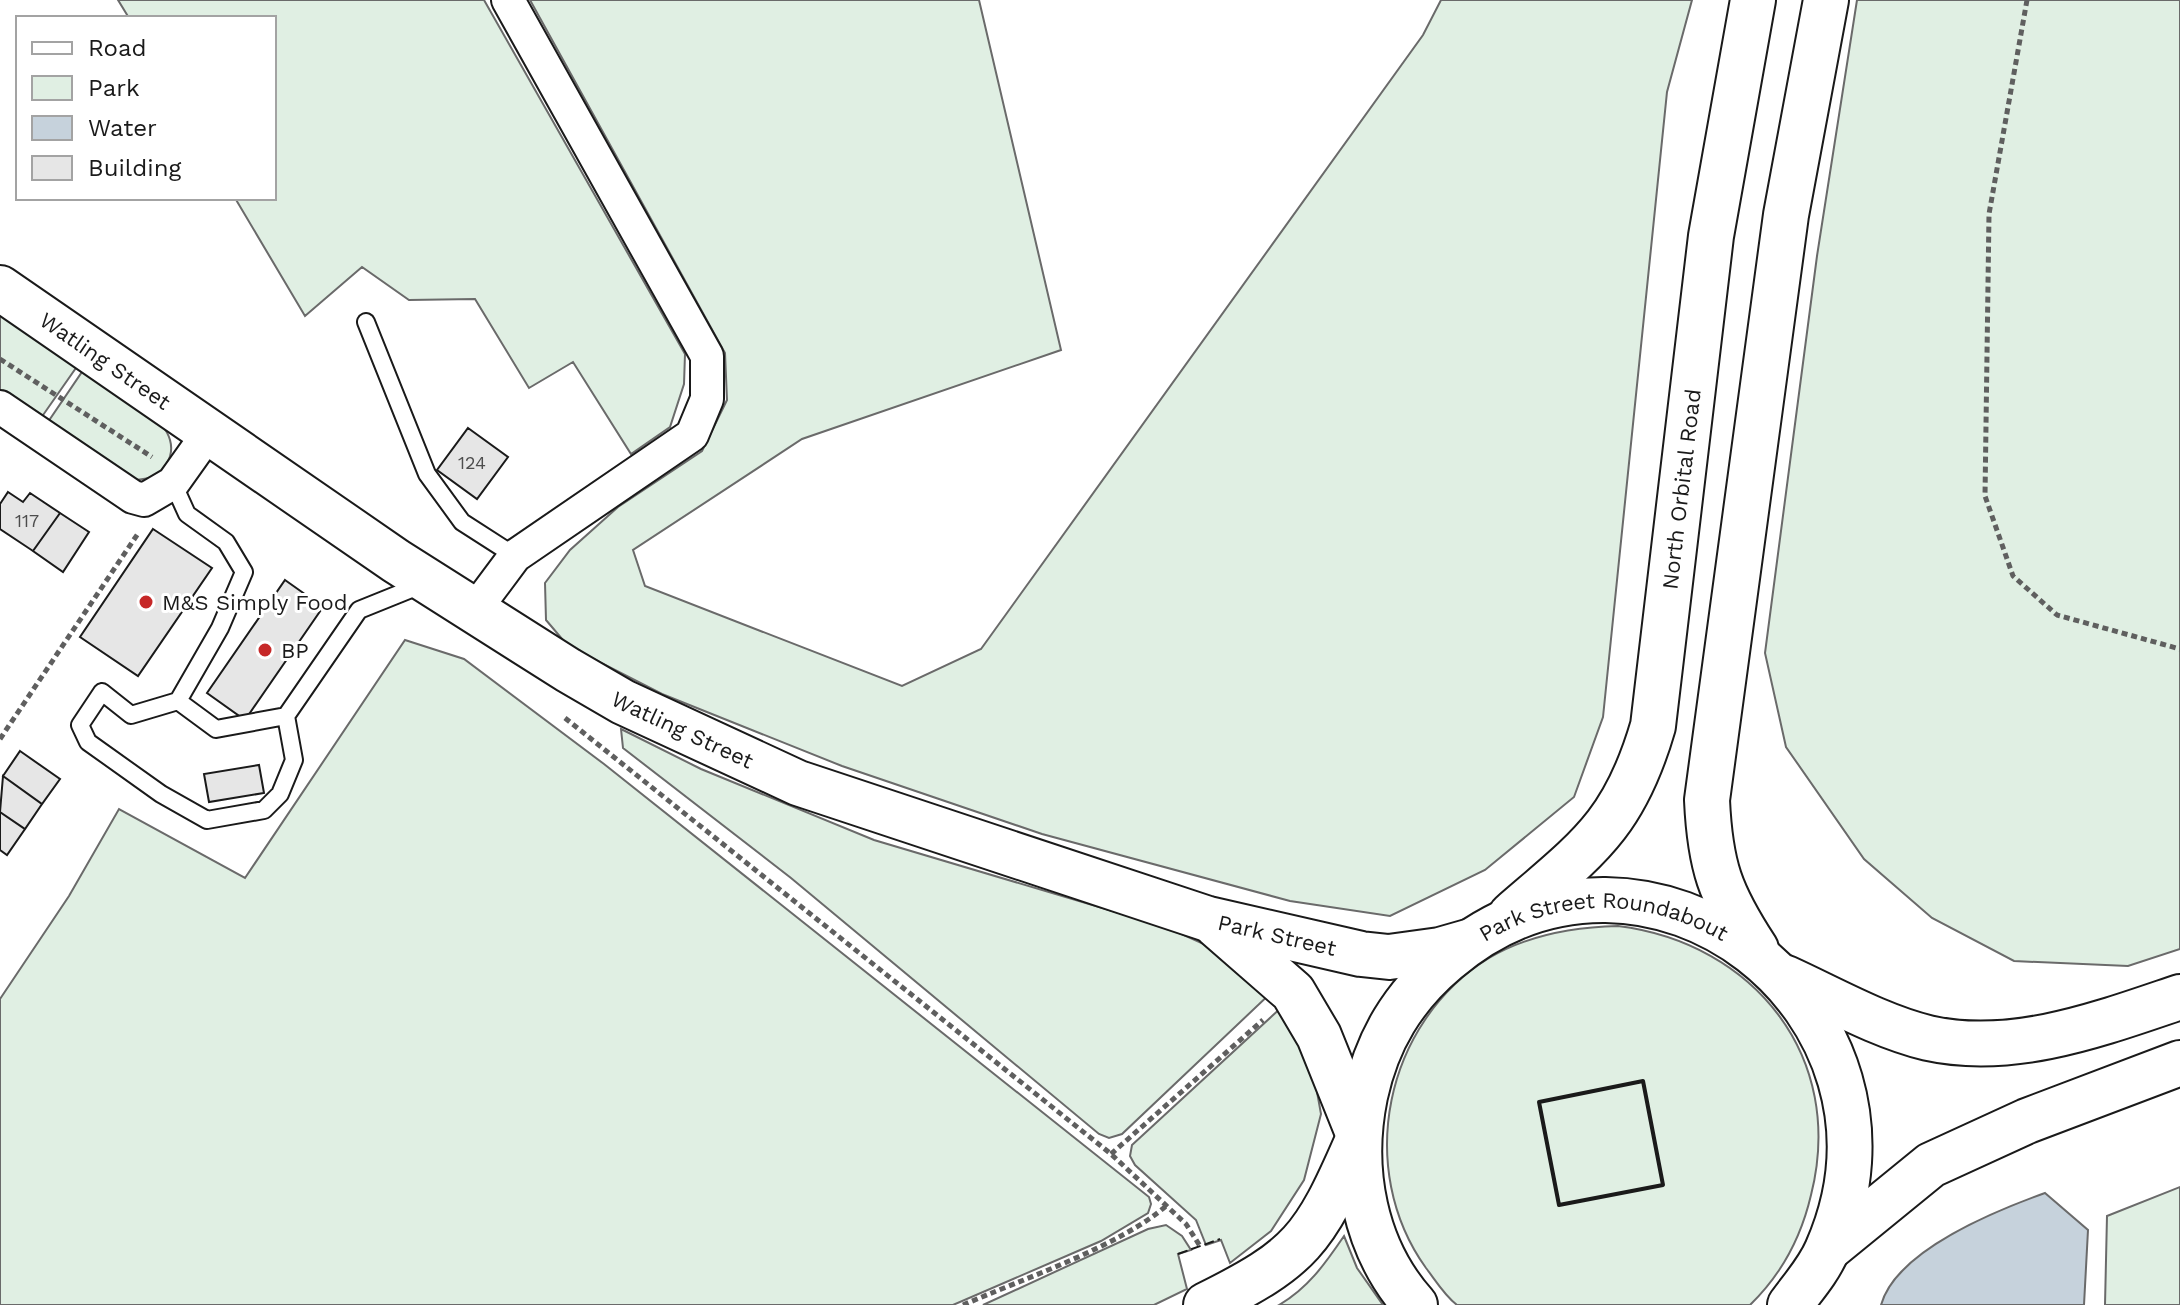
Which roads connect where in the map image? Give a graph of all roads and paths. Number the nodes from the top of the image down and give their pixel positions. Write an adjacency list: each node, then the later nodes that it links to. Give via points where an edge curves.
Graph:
1 (508, 0): 14 (street, via 707,356 707,399 692,435)
2 (1753, 0): 23 (main road, North Orbital Road, via 1711,236 1653,726 1640,770 1600,836)
3 (1826, 0): 24 (main road, via 1786,215 1707,800 1709,844 1720,889)
4 (2027, 0): 17 (path, via 1989,214 1985,496 2013,576 2057,615)
5 (0, 288): 7 (main road, Watling Street)
6 (366, 322): 14 (lane, via 427,474 462,522)
7 (92, 351): 9 (path); 11 (main road, Watling Street)
8 (0, 359): 9 (path)
9 (59, 399): 12 (path); 13 (path)
10 (0, 407): 12 (street)
11 (210, 431): 13 (street); 15 (main road, Watling Street)
12 (36, 432): 13 (street, via 133,497 144,500)
13 (170, 484): 18 (lane, via 187,514 226,542 244,572 220,628); 21 (path)
14 (515, 556): 16 (street)
15 (430, 581): 16 (main road, Watling Street); 20 (lane, via 359,610)
16 (474, 611): 22 (main road, Watling Street, via 623,702 798,783)
17 (2180, 649)
18 (178, 701): 20 (lane, via 216,729); 20 (lane, via 131,715 102,692 80,725 88,742 207,820 264,810 280,794 294,760)
19 (561, 715): 29 (path)
20 (286, 716)
21 (0, 739)
22 (1208, 919): 23 (main road, Park Street, via 1375,955 1413,955); 28 (main road, Park Street, via 1293,992 1319,1036)
23 (1484, 933): 24 (main road, Park Street Roundabout, via 1547,908 1591,901 1640,903 1711,926); 28 (main road, Park Street Roundabout, via 1421,982 1391,1022 1373,1060)
24 (1772, 967): 25 (main road, via 1887,1024 1969,1045 2065,1032); 32 (main road, Park Street Roundabout, via 1819,1026 1839,1073 1848,1116 1850,1161 1843,1205)
25 (2180, 997)
26 (1274, 1009): 29 (path)
27 (2180, 1063): 32 (main road, via 1942,1159)
28 (1358, 1137): 34 (main road, via 1330,1204 1311,1234 1288,1259); 35 (main road, Park Street Roundabout, via 1361,1189 1373,1235)
29 (1111, 1154): 30 (path)
30 (1167, 1205): 31 (path); 33 (path, via 1103,1243)
31 (1200, 1246)
32 (1821, 1273): 36 (main road, Park Street Roundabout)
33 (963, 1305)
34 (1206, 1305)
35 (1415, 1305)
36 (1790, 1305)

